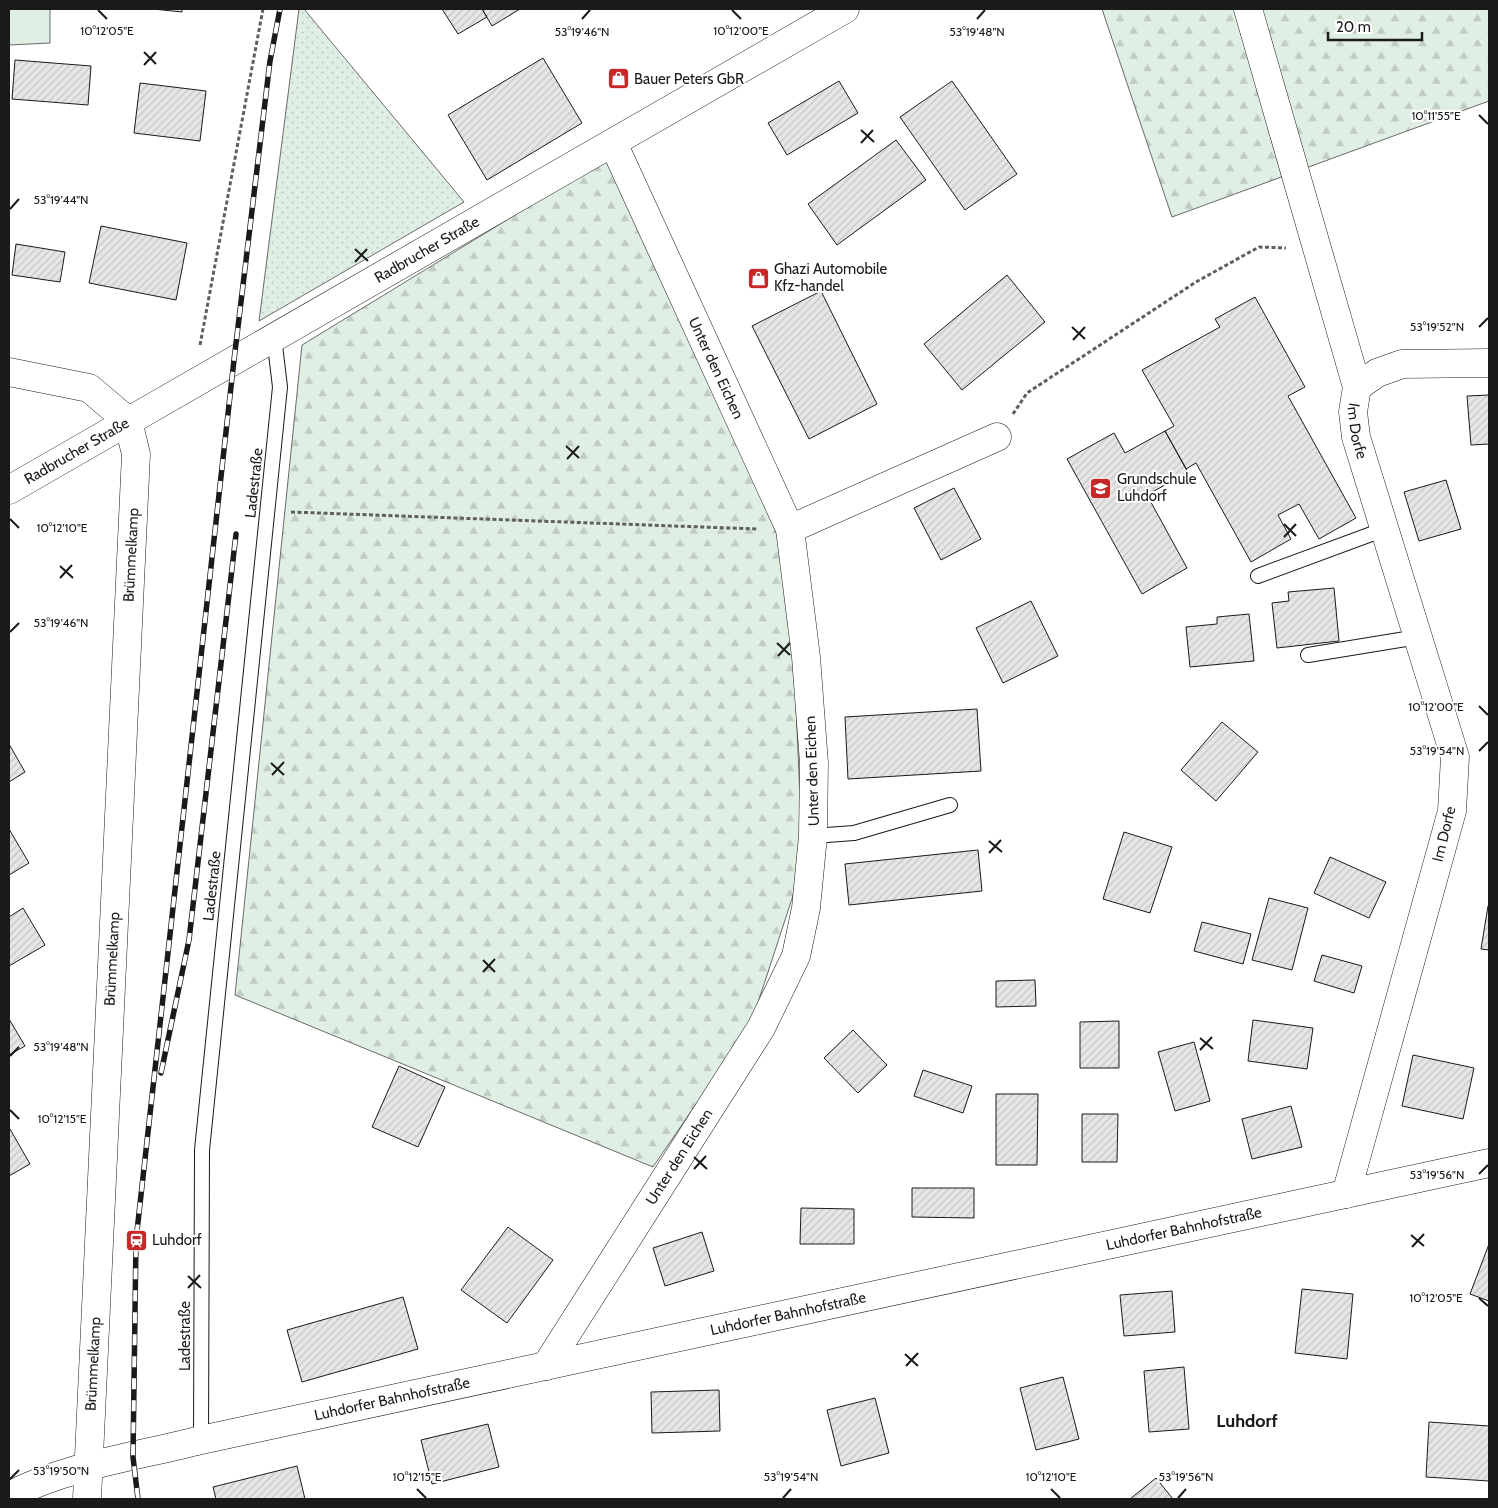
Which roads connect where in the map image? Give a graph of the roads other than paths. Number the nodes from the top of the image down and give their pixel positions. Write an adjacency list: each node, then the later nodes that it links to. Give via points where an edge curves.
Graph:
1 (845, 9): 3 (street, Radbrucher Straße)
2 (1248, 9): 7 (street, Im Dorfe)
3 (613, 142): 4 (street, Radbrucher Straße); 11 (street, Unter den Eichen)
4 (274, 337): 8 (street, Radbrucher Straße); 21 (lane, Ladestraße, via 280,387 202,1150)
5 (1489, 363): 7 (street, Im Dorfe, via 1402,364 1377,373)
6 (9, 372): 8 (street, via 89,388)
7 (1357, 387): 12 (street, Im Dorfe, via 1353,412 1356,437)
8 (128, 421): 10 (street, Radbrucher Straße); 22 (street, Brümmelkamp, via 136,454)
9 (997, 437): 11 (street)
10 (9, 490)
11 (790, 529): 17 (street, Unter den Eichen, via 806,657 814,764)
12 (1384, 530): 13 (lane); 14 (street, Im Dorfe)
13 (1258, 576)
14 (1418, 637): 15 (lane); 19 (street, Im Dorfe, via 1455,756 1452,811)
15 (1308, 655)
16 (950, 805): 17 (lane, via 854,833)
17 (813, 836): 20 (street, Unter den Eichen, via 806,908 796,956 761,1028)
18 (1489, 1163): 19 (street, Luhdorfer Bahnhofstraße)
19 (1346, 1194): 20 (street, Luhdorfer Bahnhofstraße)
20 (546, 1366): 21 (street, Luhdorfer Bahnhofstraße)
21 (201, 1440): 22 (street, Luhdorfer Bahnhofstraße)
22 (88, 1468): 23 (street, Luhdorfer Bahnhofstraße, via 29,1485); 24 (street, Brümmelkamp)
23 (9, 1496)
24 (87, 1499)

